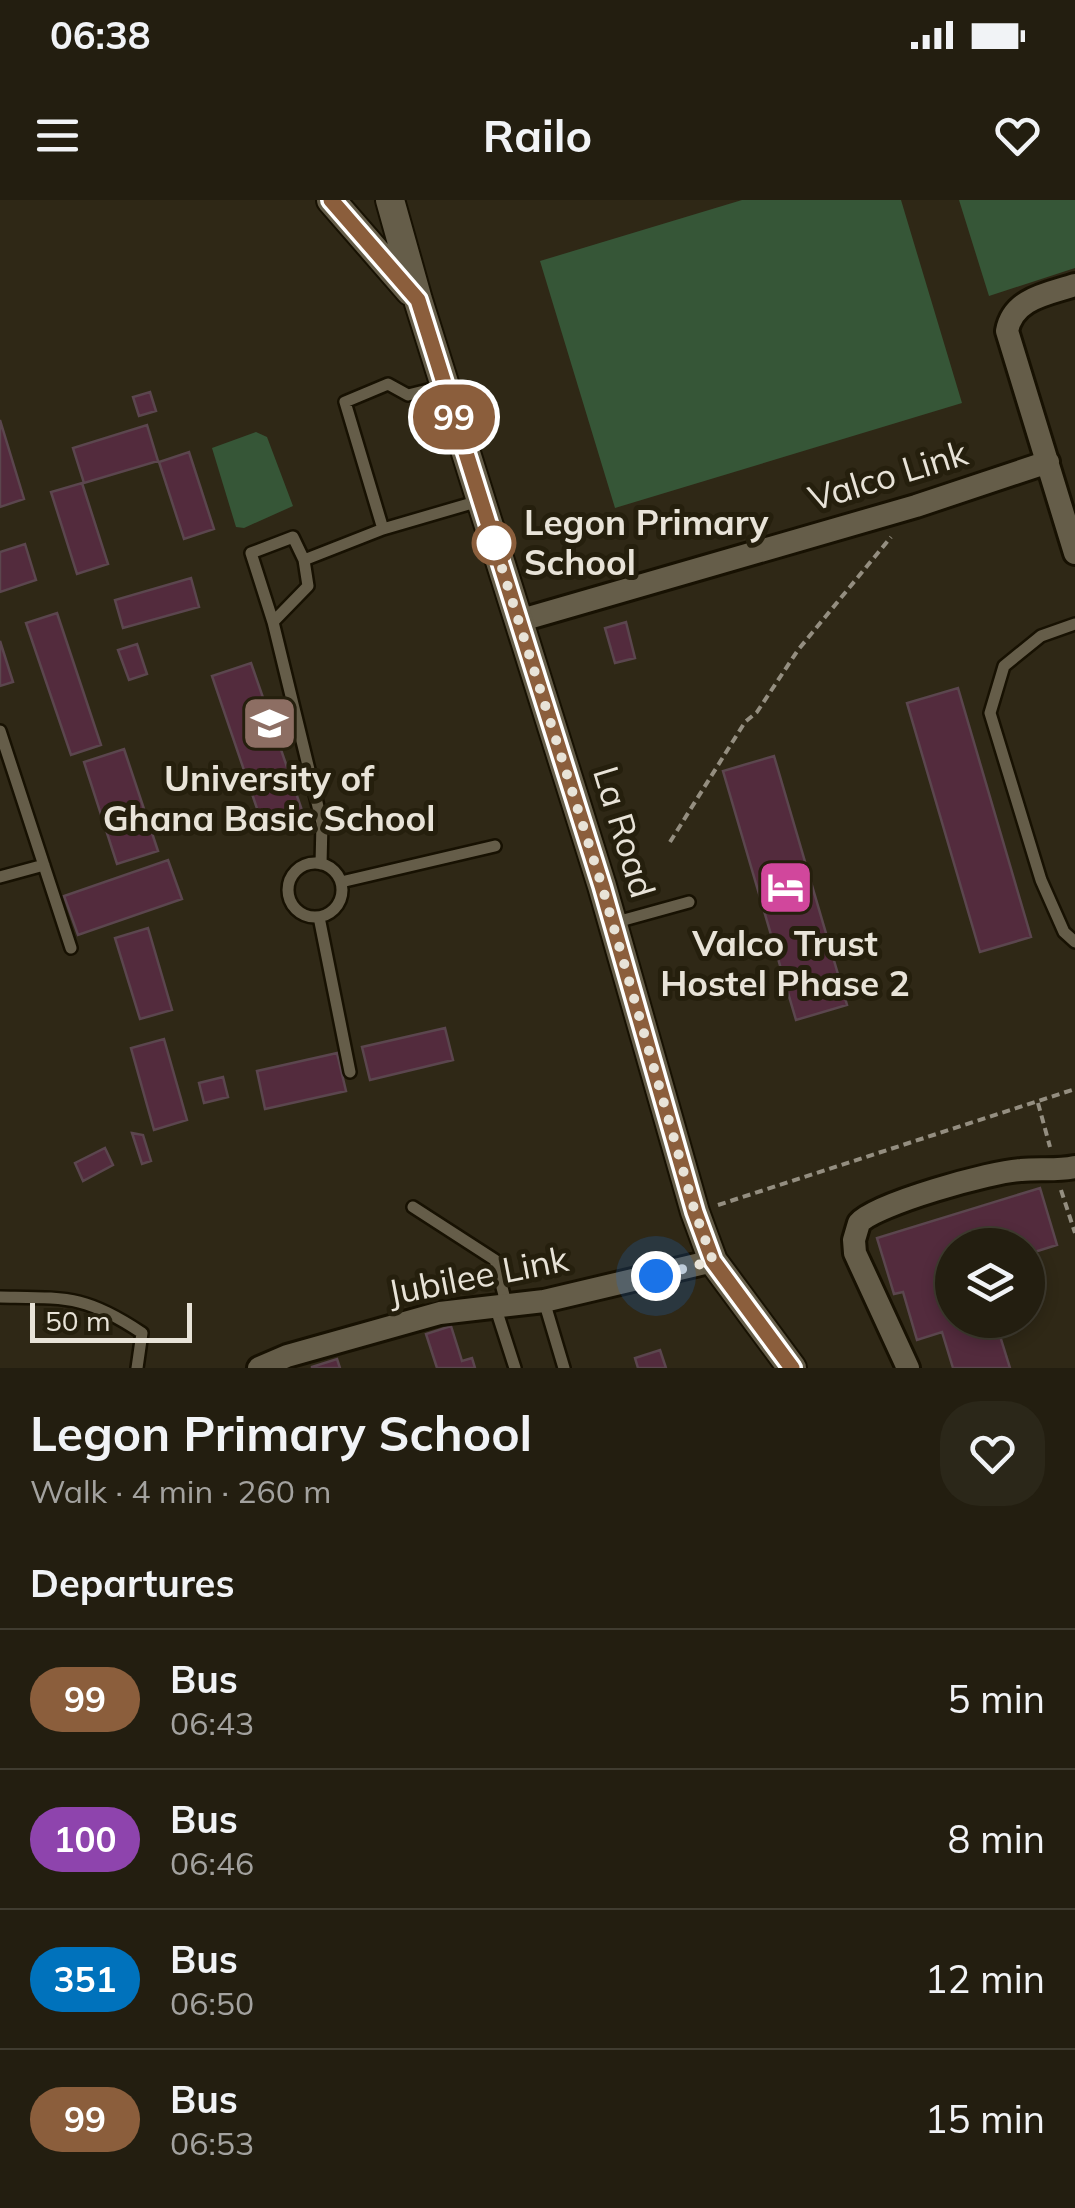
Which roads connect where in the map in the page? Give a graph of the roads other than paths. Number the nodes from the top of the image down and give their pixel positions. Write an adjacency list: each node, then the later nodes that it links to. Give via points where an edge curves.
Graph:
1 (332, 200): 4 (street, La Road)
2 (390, 200): 4 (street, La Road)
3 (1075, 284): 6 (street, via 1028,300 1010,317 1007,331)
4 (418, 300): 5 (street, La Road)
5 (444, 386): 7 (street, La Road); 8 (lane, via 408,395 388,384 344,402)
6 (1048, 462): 9 (street); 11 (street, Valco Link)
7 (480, 500): 8 (lane); 11 (street, La Road)
8 (383, 528): 10 (lane)
9 (1075, 553)
10 (304, 560): 12 (lane, via 308,586); 12 (lane, via 293,537 251,553)
11 (518, 621): 22 (street, La Road)
12 (272, 622): 16 (lane, via 322,823)
13 (1075, 624): 23 (lane, via 1041,636 1004,666 990,713 1041,880)
14 (1, 738): 17 (lane)
15 (495, 846): 19 (lane)
16 (321, 864): 19 (lane); 21 (lane, via 303,866 288,888 301,913)
17 (44, 865): 18 (lane); 24 (lane)
18 (0, 877)
19 (341, 882): 21 (lane, via 340,901)
20 (689, 902): 22 (lane)
21 (319, 917): 25 (lane)
22 (613, 922): 28 (street, La Road)
23 (1075, 942)
24 (72, 948)
25 (350, 1072)
26 (1075, 1166): 38 (street, via 1018,1170 885,1206 859,1223 855,1254)
27 (413, 1207): 31 (lane, via 495,1260)
28 (713, 1261): 30 (street, Jubilee Link); 32 (street, La Road)
29 (0, 1297): 34 (lane, via 73,1298 107,1310 142,1333)
30 (544, 1301): 31 (street, Jubilee Link); 37 (lane)
31 (502, 1308): 33 (street, Jubilee Link, via 440,1314); 36 (lane)
32 (780, 1361)
33 (289, 1362): 35 (street, Jubilee Link)
34 (137, 1368)
35 (259, 1368)
36 (514, 1368)
37 (564, 1368)
38 (908, 1368)

